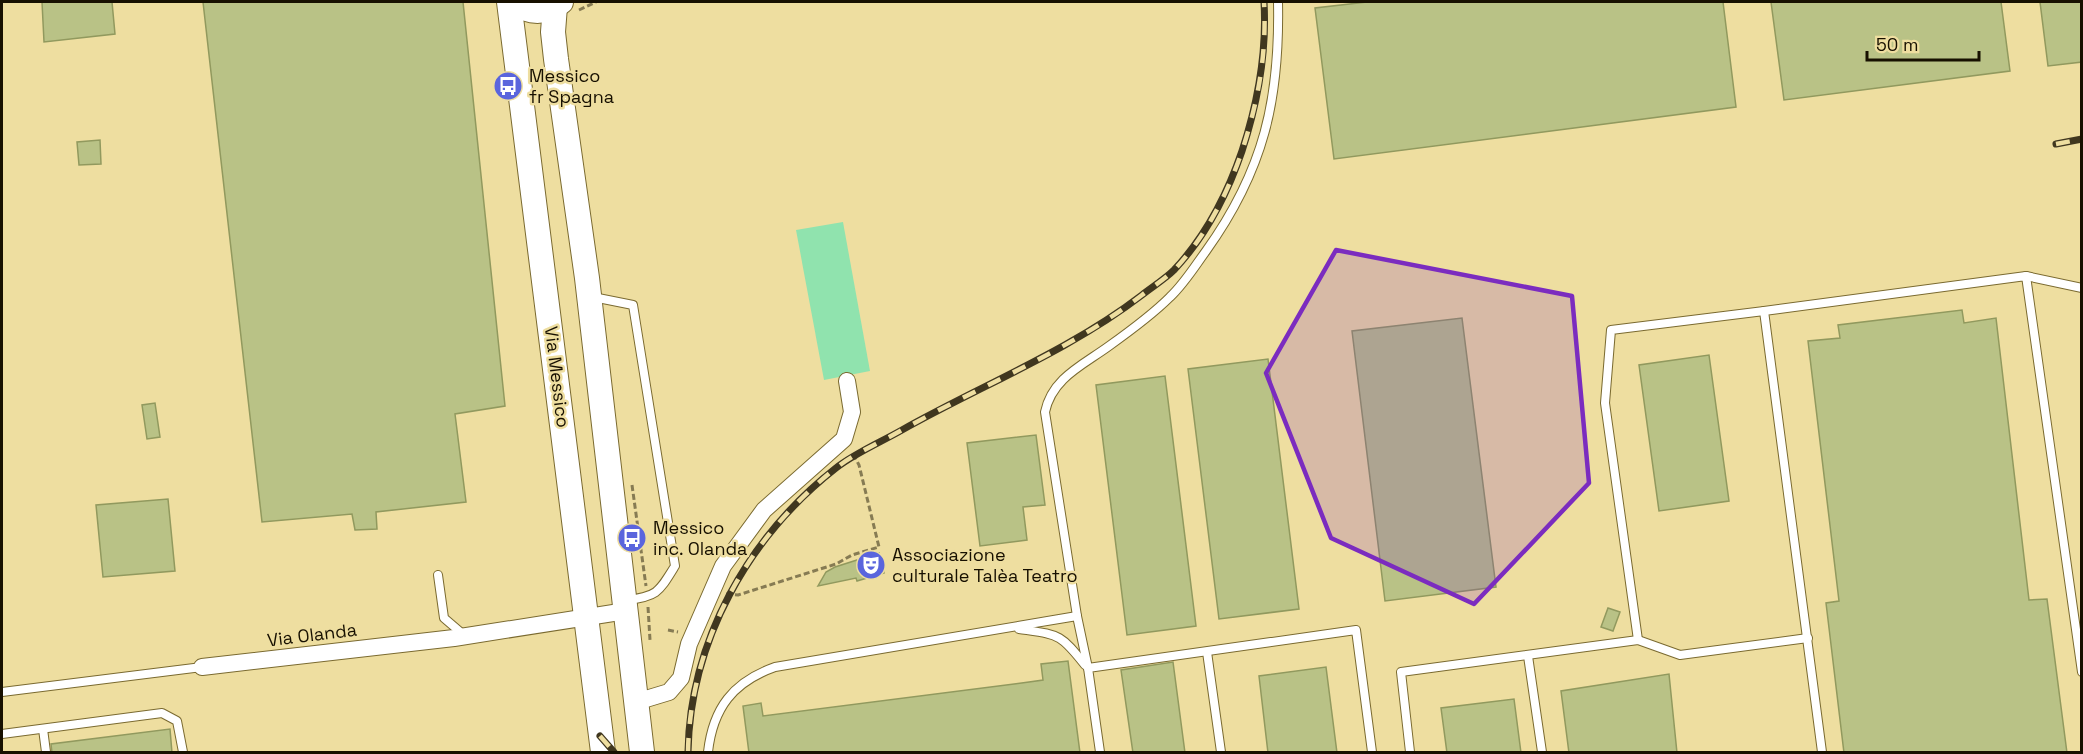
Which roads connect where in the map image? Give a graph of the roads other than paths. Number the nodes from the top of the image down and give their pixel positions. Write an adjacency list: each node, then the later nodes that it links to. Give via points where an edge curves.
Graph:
1 (509, 2): 12 (street, Via Messico)
2 (514, 2): 4 (street, via 529,10 542,11)
3 (1278, 2): 13 (lane, via 1278,65 1271,112 1258,155 1228,220 1170,297 1074,369 1048,398 1045,412)
4 (558, 4): 7 (street, via 553,32)
5 (2026, 276): 6 (lane); 8 (lane); 22 (lane)
6 (2082, 288)
7 (589, 296): 11 (street); 11 (lane, via 633,304 675,566 660,591)
8 (1764, 311): 16 (lane); 17 (lane, via 1611,330 1605,403)
9 (847, 381): 24 (street, via 852,412 844,439 764,510 723,566 689,644 681,678 669,692)
10 (438, 575): 15 (lane, via 444,618)
11 (626, 606): 12 (street, Via Olanda); 24 (street)
12 (587, 616): 15 (street, Via Olanda); 29 (street, Via Messico)
13 (1077, 616): 14 (lane); 21 (lane)
14 (1011, 628): 21 (lane, via 1054,633); 31 (lane, via 775,667 752,675 723,704 714,722)
15 (465, 636): 20 (street, Via Olanda)
16 (1808, 638): 17 (lane, via 1680,654); 37 (lane)
17 (1638, 640): 19 (lane)
18 (1207, 652): 21 (lane); 33 (lane); 34 (lane, via 1356,630)
19 (1528, 656): 35 (lane, via 1401,672); 36 (lane)
20 (202, 668): 23 (lane, Via Olanda)
21 (1088, 668): 32 (lane)
22 (2082, 672)
23 (2, 692)
24 (636, 702): 30 (street)
25 (43, 729): 26 (lane); 27 (lane); 28 (lane, via 162,713 177,721)
26 (2, 734)
27 (46, 753)
28 (183, 753)
29 (603, 753)
30 (642, 753)
31 (708, 753)
32 (1100, 753)
33 (1221, 753)
34 (1372, 753)
35 (1410, 753)
36 (1542, 753)
37 (1822, 753)

